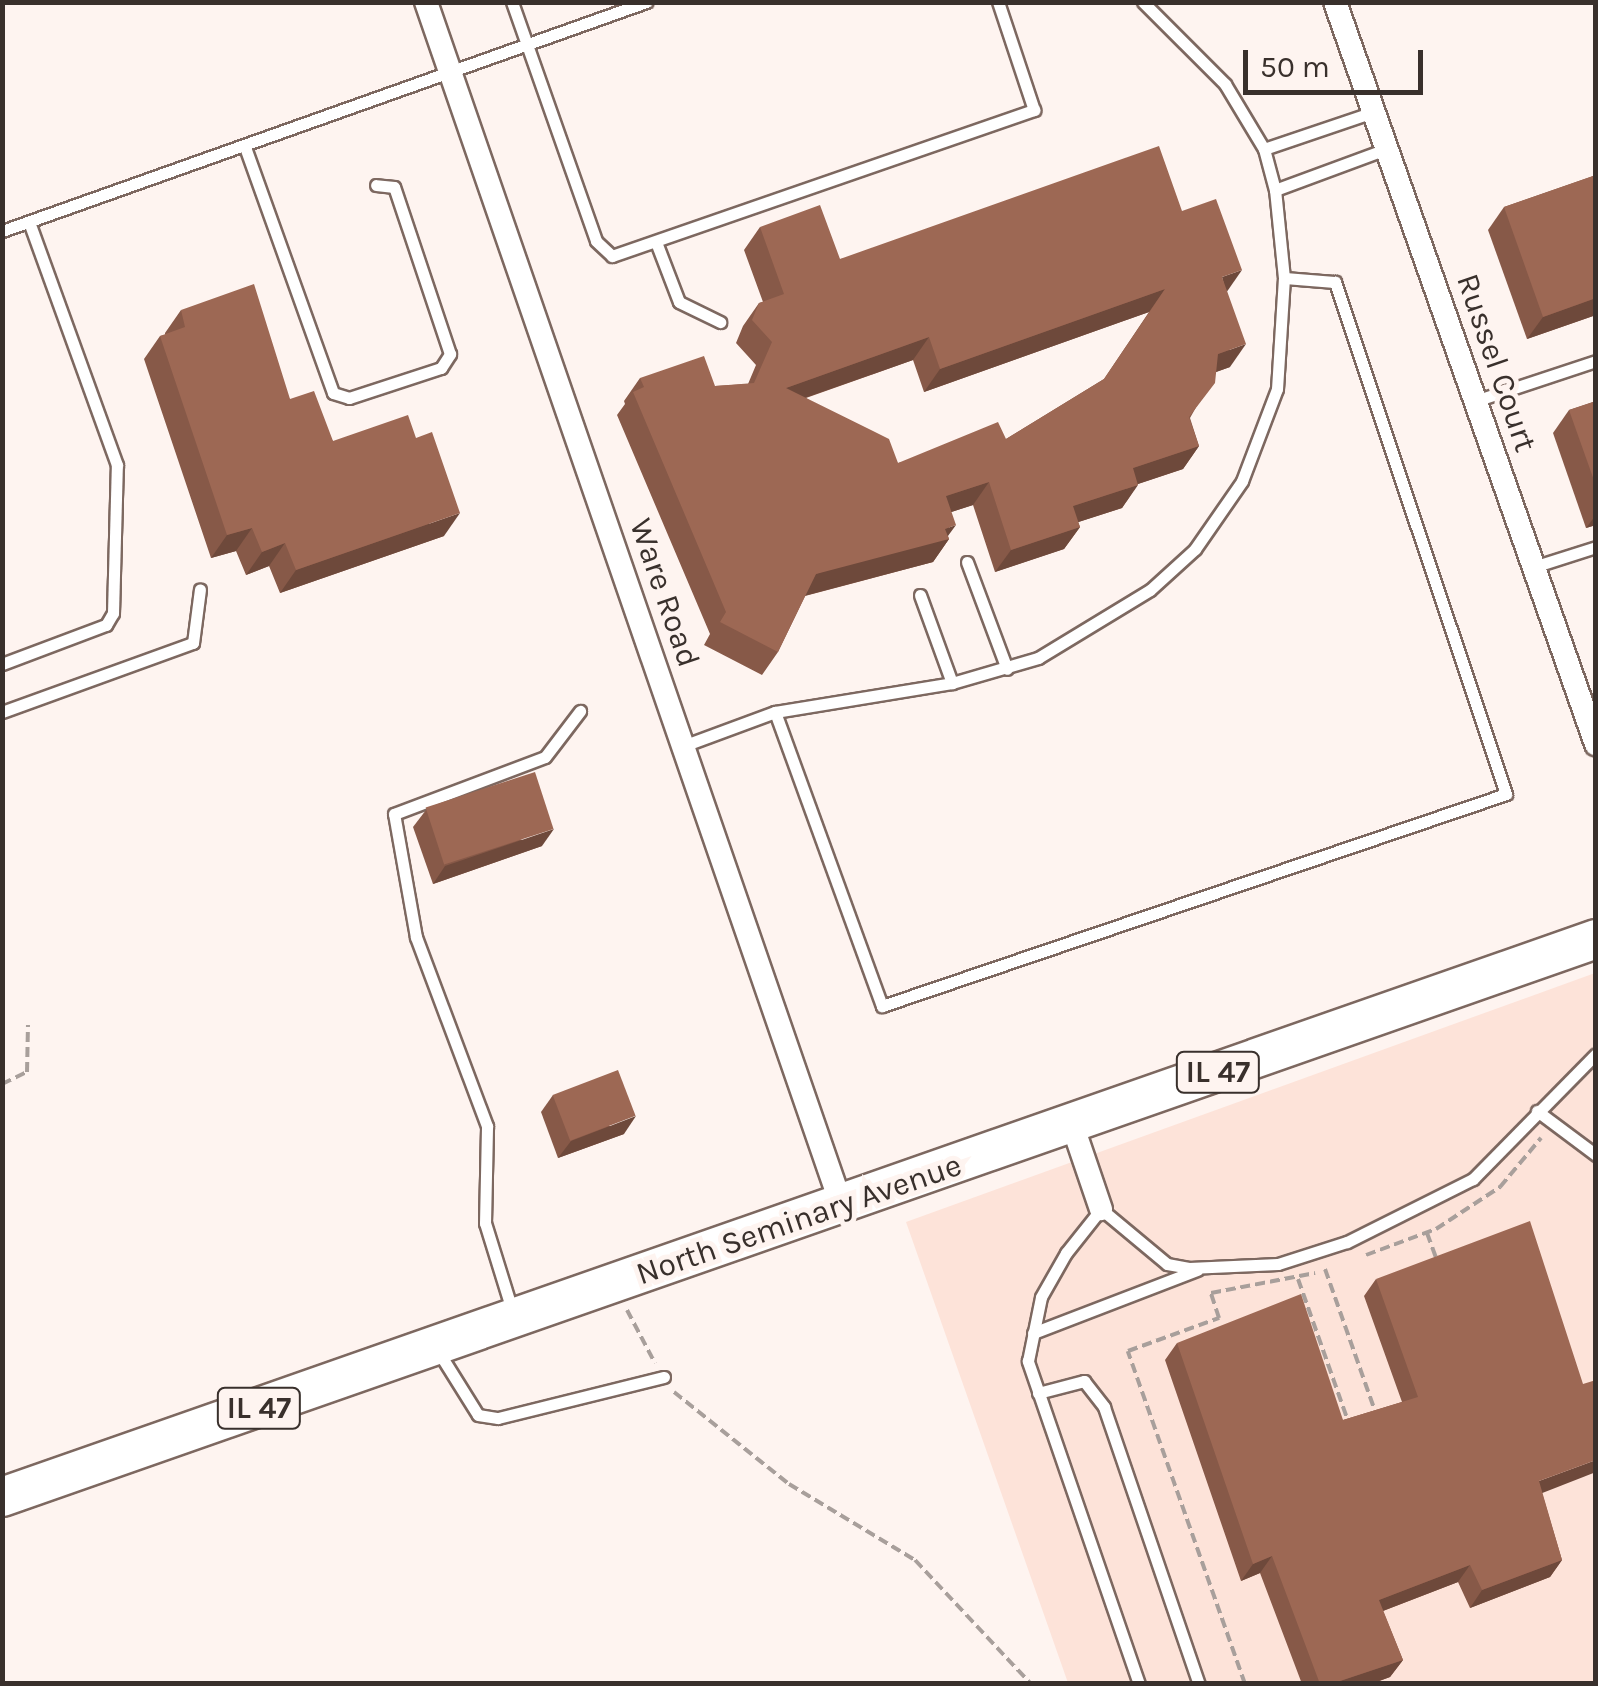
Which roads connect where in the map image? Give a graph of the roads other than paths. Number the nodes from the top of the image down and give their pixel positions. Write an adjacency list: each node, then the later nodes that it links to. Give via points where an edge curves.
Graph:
1 (426, 2): 8 (street, Ware Road)
2 (512, 2): 7 (lane)
3 (646, 2): 7 (lane)
4 (998, 2): 17 (lane, via 1034,110)
5 (1143, 2): 11 (lane, via 1208,63)
6 (1335, 2): 9 (street, Russel Court)
7 (528, 46): 8 (lane); 17 (lane, via 600,248 612,256)
8 (450, 74): 10 (lane); 34 (street, Ware Road)
9 (1373, 112): 11 (lane); 12 (street, Russel Court)
10 (245, 147): 13 (lane, via 333,393 349,398 440,368 450,354 394,188); 15 (lane)
11 (1264, 149): 14 (lane)
12 (1386, 149): 14 (lane); 21 (street, Russel Court)
13 (376, 186)
14 (1275, 190): 18 (lane)
15 (30, 222): 16 (lane); 27 (lane, via 117,465 113,613 106,625)
16 (2, 231)
17 (656, 242): 19 (lane, via 679,302)
18 (1284, 278): 28 (lane, via 1277,389 1242,481 1195,549 1093,630); 32 (lane, via 1334,282 1506,794 882,1006)
19 (720, 322)
20 (1596, 361): 21 (lane)
21 (1475, 402): 24 (street, Russel Court)
22 (1596, 547): 24 (lane)
23 (967, 562): 28 (lane)
24 (1533, 568): 33 (street, Russel Court)
25 (200, 588): 31 (lane, via 193,643)
26 (920, 595): 29 (lane)
27 (2, 664)
28 (1007, 668): 29 (lane)
29 (952, 684): 32 (lane)
30 (580, 710): 43 (lane, via 545,758 394,814 416,938 487,1126 485,1223)
31 (2, 712)
32 (776, 712): 34 (lane)
33 (1596, 744)
34 (683, 746): 40 (street, Ware Road)
35 (1596, 939): 38 (main road, North Seminary Avenue / IL 47)
36 (1596, 1054): 37 (lane)
37 (1536, 1112): 39 (lane); 42 (lane, via 1473,1178 1381,1229 1278,1264)
38 (1072, 1124): 40 (main road, North Seminary Avenue / IL 47); 41 (street)
39 (1596, 1155)
40 (841, 1204): 43 (main road, North Seminary Avenue / IL 47)
41 (1101, 1209): 42 (lane, via 1167,1264); 44 (lane, via 1041,1297)
42 (1200, 1268): 44 (lane)
43 (516, 1319): 45 (main road, North Seminary Avenue / IL 47)
44 (1033, 1333): 47 (lane, via 1028,1361)
45 (436, 1347): 46 (lane, via 478,1415 498,1418); 48 (main road, North Seminary Avenue / IL 47)
46 (664, 1377)
47 (1038, 1393): 49 (lane); 50 (lane, via 1084,1381 1104,1407)
48 (2, 1497)
49 (1139, 1684)
50 (1199, 1684)

